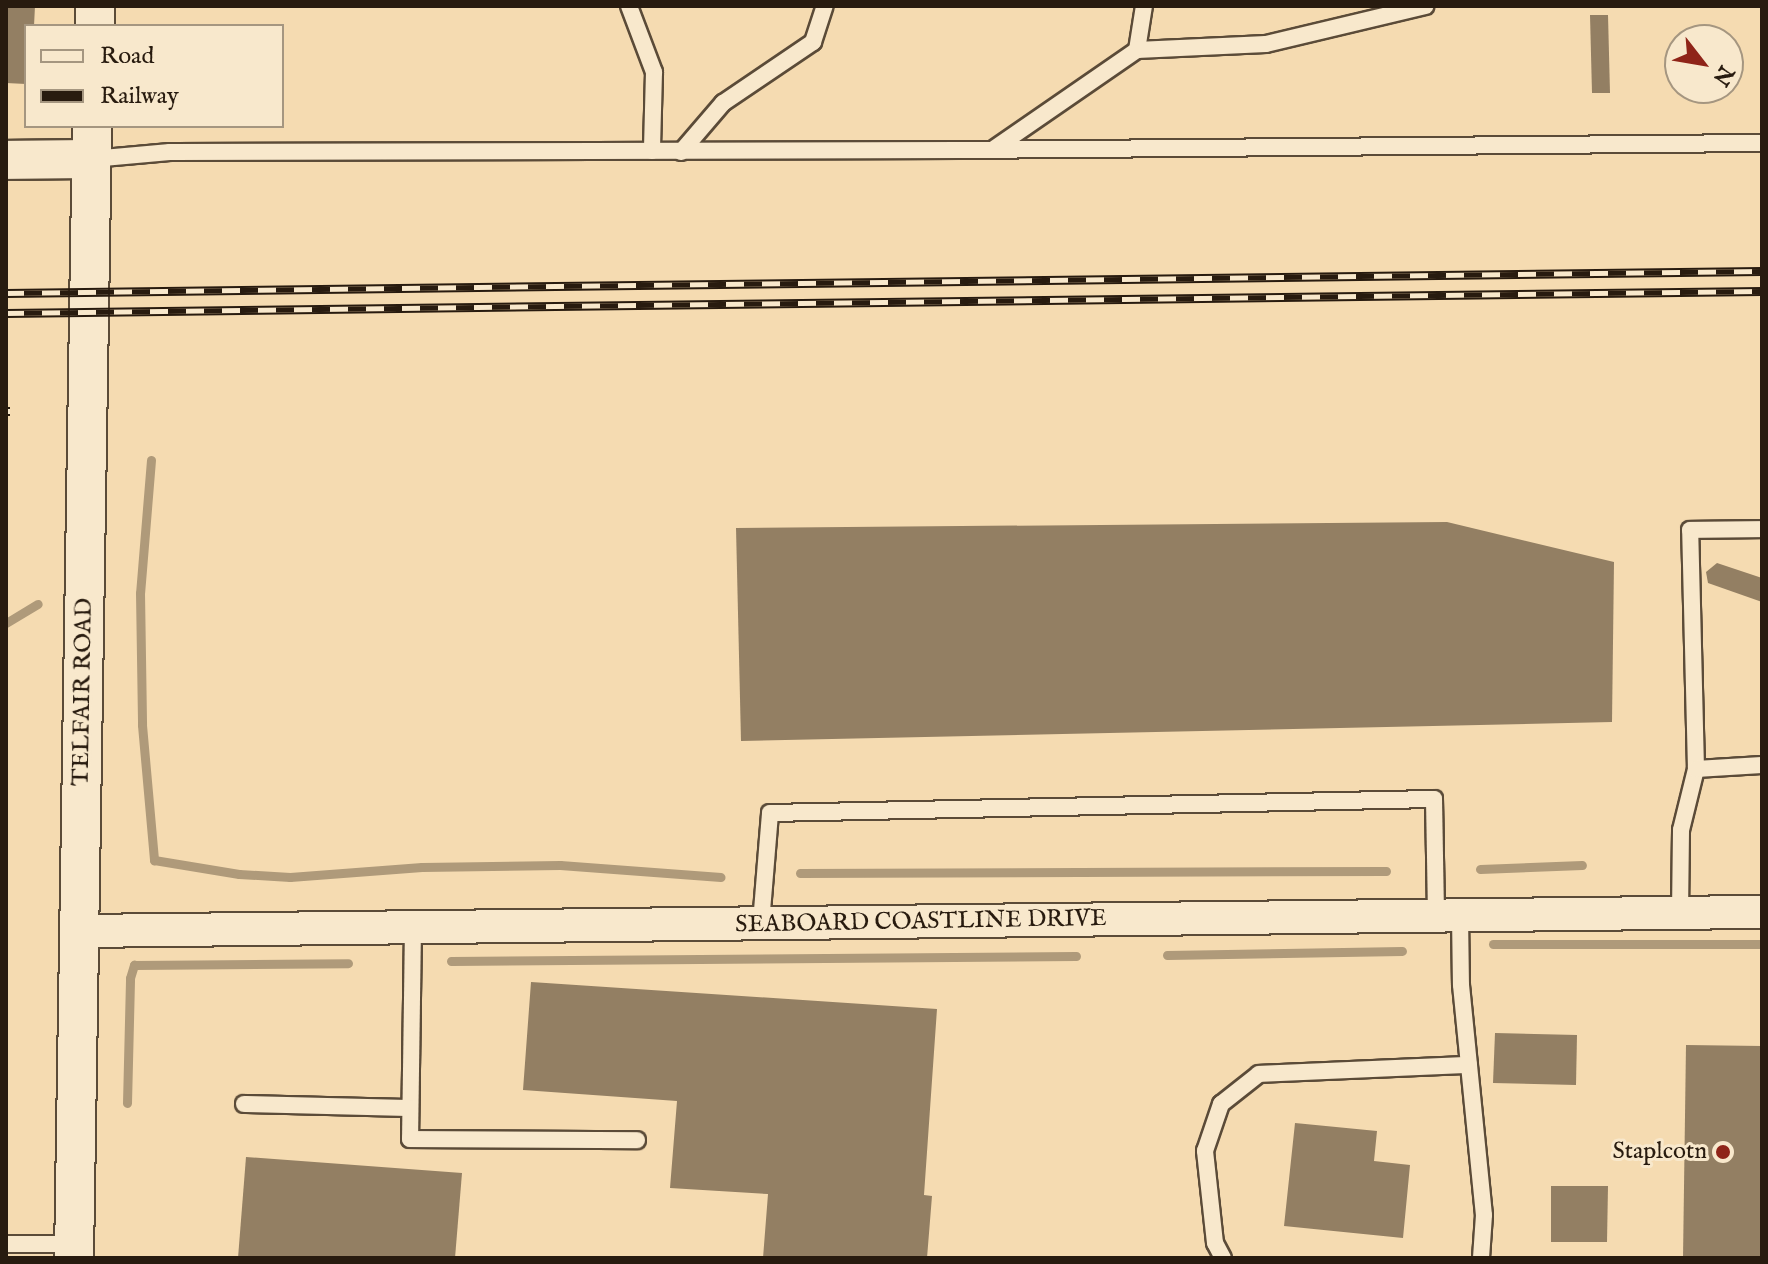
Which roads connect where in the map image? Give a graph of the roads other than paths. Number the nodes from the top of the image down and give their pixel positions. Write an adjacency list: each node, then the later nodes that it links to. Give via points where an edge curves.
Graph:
1 (629, 6): 9 (lane, via 654,72)
2 (825, 6): 10 (lane, via 813,42 723,103)
3 (1144, 6): 5 (lane)
4 (1426, 6): 5 (lane, via 1266,44)
5 (1137, 50): 8 (lane)
6 (92, 143): 9 (lane, via 170,152); 11 (street); 20 (street, TELFAIR ROAD)
7 (1762, 143): 8 (lane)
8 (994, 149): 10 (lane)
9 (652, 151): 10 (lane)
10 (681, 152)
11 (6, 160)
12 (1762, 529): 14 (lane, via 1690,530)
13 (1762, 765): 14 (lane)
14 (1696, 769): 16 (lane, via 1681,830)
15 (1762, 912): 16 (street, SEABOARD COASTLINE DRIVE)
16 (1680, 913): 17 (street, SEABOARD COASTLINE DRIVE)
17 (1448, 915): 18 (street, SEABOARD COASTLINE DRIVE); 18 (lane, via 1434,799 770,813); 21 (lane)
18 (761, 923): 19 (street, SEABOARD COASTLINE DRIVE)
19 (413, 927): 20 (street, SEABOARD COASTLINE DRIVE); 23 (lane)
20 (80, 931): 26 (street, TELFAIR ROAD)
21 (1469, 1065): 27 (lane, via 1259,1074 1221,1104 1205,1151 1215,1243); 28 (lane, via 1484,1215)
22 (244, 1104): 23 (lane)
23 (410, 1108): 24 (lane, via 410,1139)
24 (637, 1140)
25 (6, 1244): 26 (lane)
26 (74, 1251)
27 (1223, 1258)
28 (1481, 1258)

